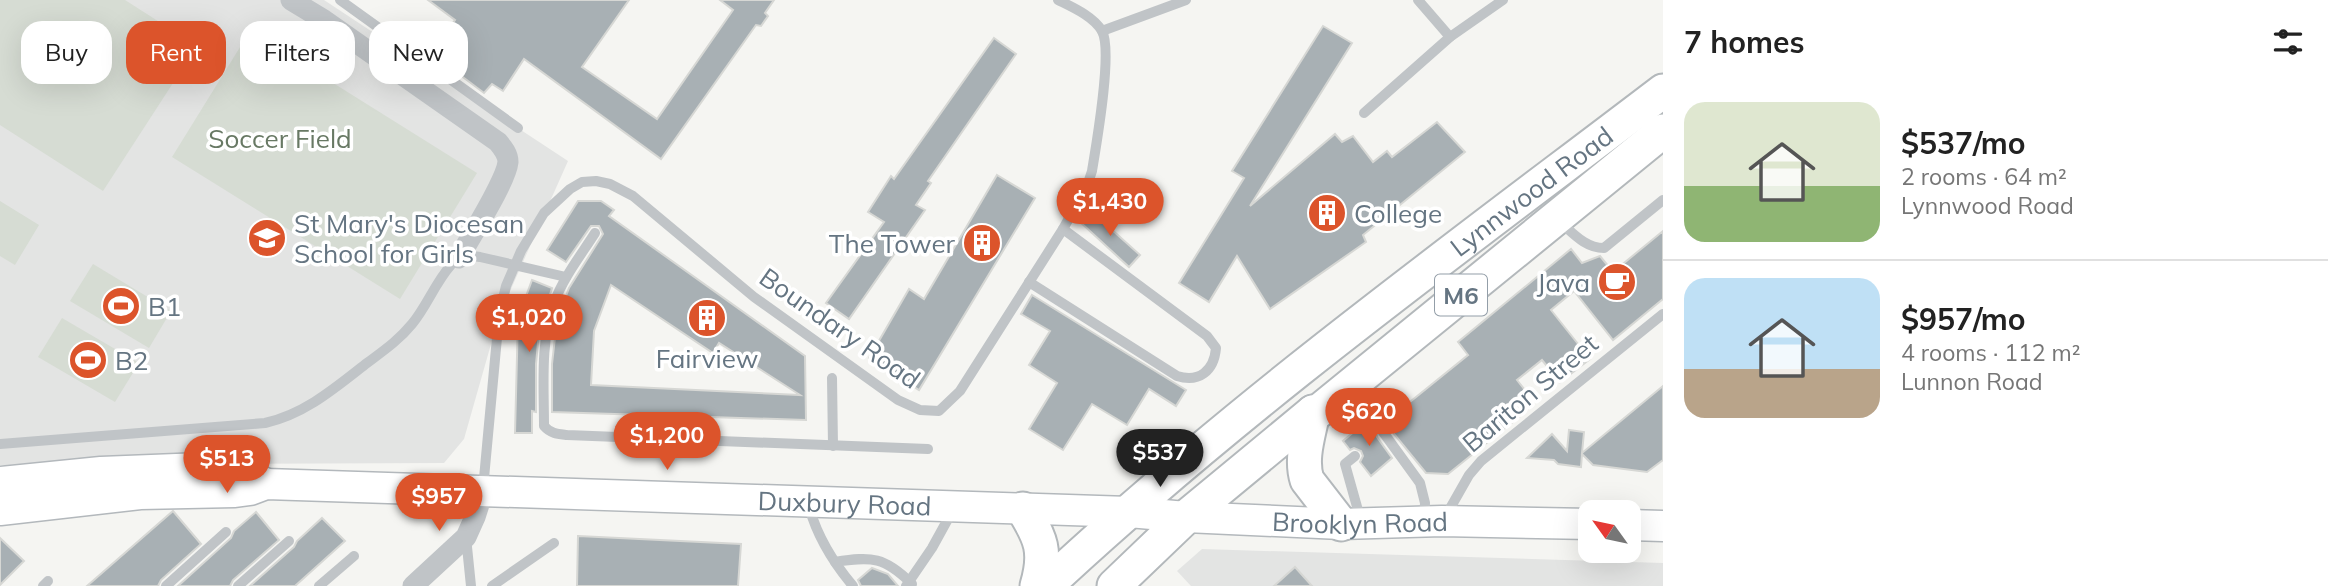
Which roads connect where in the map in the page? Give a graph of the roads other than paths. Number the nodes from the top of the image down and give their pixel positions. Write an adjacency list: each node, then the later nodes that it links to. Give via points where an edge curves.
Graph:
1 (291, 0): 17 (street, via 505,151 507,165)
2 (340, 0): 11 (lane)
3 (1058, 0): 7 (lane)
4 (1186, 0): 7 (lane)
5 (1418, 0): 8 (lane)
6 (1503, 0): 8 (lane)
7 (1102, 31): 15 (lane, Boundary Road, via 1105,64 1092,171)
8 (1450, 37): 10 (lane)
9 (1663, 91): 36 (main road, Lynnwood Road / M6, via 1366,316 1205,444)
10 (1364, 113)
11 (518, 128)
12 (1662, 134): 14 (main road, Lynnwood Road / M6)
13 (1663, 200): 14 (lane, via 1604,248 1586,244)
14 (1556, 218): 23 (main road, Lynnwood Road / M6)
15 (1063, 229): 20 (lane, Boundary Road); 20 (lane, via 1207,336 1216,348 1208,369 1198,378 1177,376)
16 (595, 233): 19 (lane)
17 (459, 258): 18 (lane, via 469,255); 25 (lane, via 396,341 304,410 284,419)
18 (514, 265): 19 (lane); 20 (lane, Boundary Road, via 544,213 570,189 596,181 620,188 785,321 898,400 930,412 946,407 960,391); 31 (lane, via 499,316)
19 (566, 277): 26 (lane, via 546,332 544,426 554,434)
20 (1029, 282)
21 (1663, 314): 38 (lane, Bariton Street, via 1481,461)
22 (832, 378): 26 (lane)
23 (1359, 378): 24 (main road, Lynnwood Road / M6); 38 (lane, via 1381,409 1382,433 1420,483)
24 (1313, 412): 37 (main road, Lynnwood Road / M6); 39 (main road, via 1304,460 1307,480)
25 (0, 444)
26 (833, 446): 27 (lane)
27 (928, 449)
28 (1355, 456): 39 (lane, via 1345,464)
29 (0, 482): 30 (main road, Duxbury Road, via 202,468 245,472)
30 (266, 484): 31 (main road, Duxbury Road); 35 (main road, Duxbury Road, via 235,492 148,493)
31 (483, 492): 32 (main road, Duxbury Road); 44 (street)
32 (808, 502): 33 (main road, Duxbury Road); 48 (lane, via 814,526)
33 (955, 506): 34 (main road, Duxbury Road); 49 (lane)
34 (1023, 509): 36 (main road, Duxbury Road); 57 (main road, via 1042,550)
35 (0, 510)
36 (1129, 512): 37 (main road, Brooklyn Road); 58 (main road, Lynnwood Road / M6)
37 (1186, 517): 39 (main road, Brooklyn Road); 59 (main road, Lynnwood Road / M6)
38 (1433, 521): 39 (main road, Brooklyn Road); 40 (main road, Brooklyn Road)
39 (1351, 524)
40 (1578, 524)
41 (1642, 525): 42 (main road)
42 (1663, 526)
43 (226, 532): 50 (lane)
44 (466, 537): 53 (street); 54 (lane)
45 (289, 541): 51 (lane)
46 (554, 543): 55 (lane)
47 (354, 556): 52 (lane)
48 (835, 562): 49 (lane, via 880,560); 56 (lane)
49 (910, 584)
50 (166, 586)
51 (238, 586)
52 (319, 586)
53 (413, 586)
54 (471, 586)
55 (492, 586)
56 (853, 586)
57 (1037, 586)
58 (1046, 586)
59 (1114, 586)

